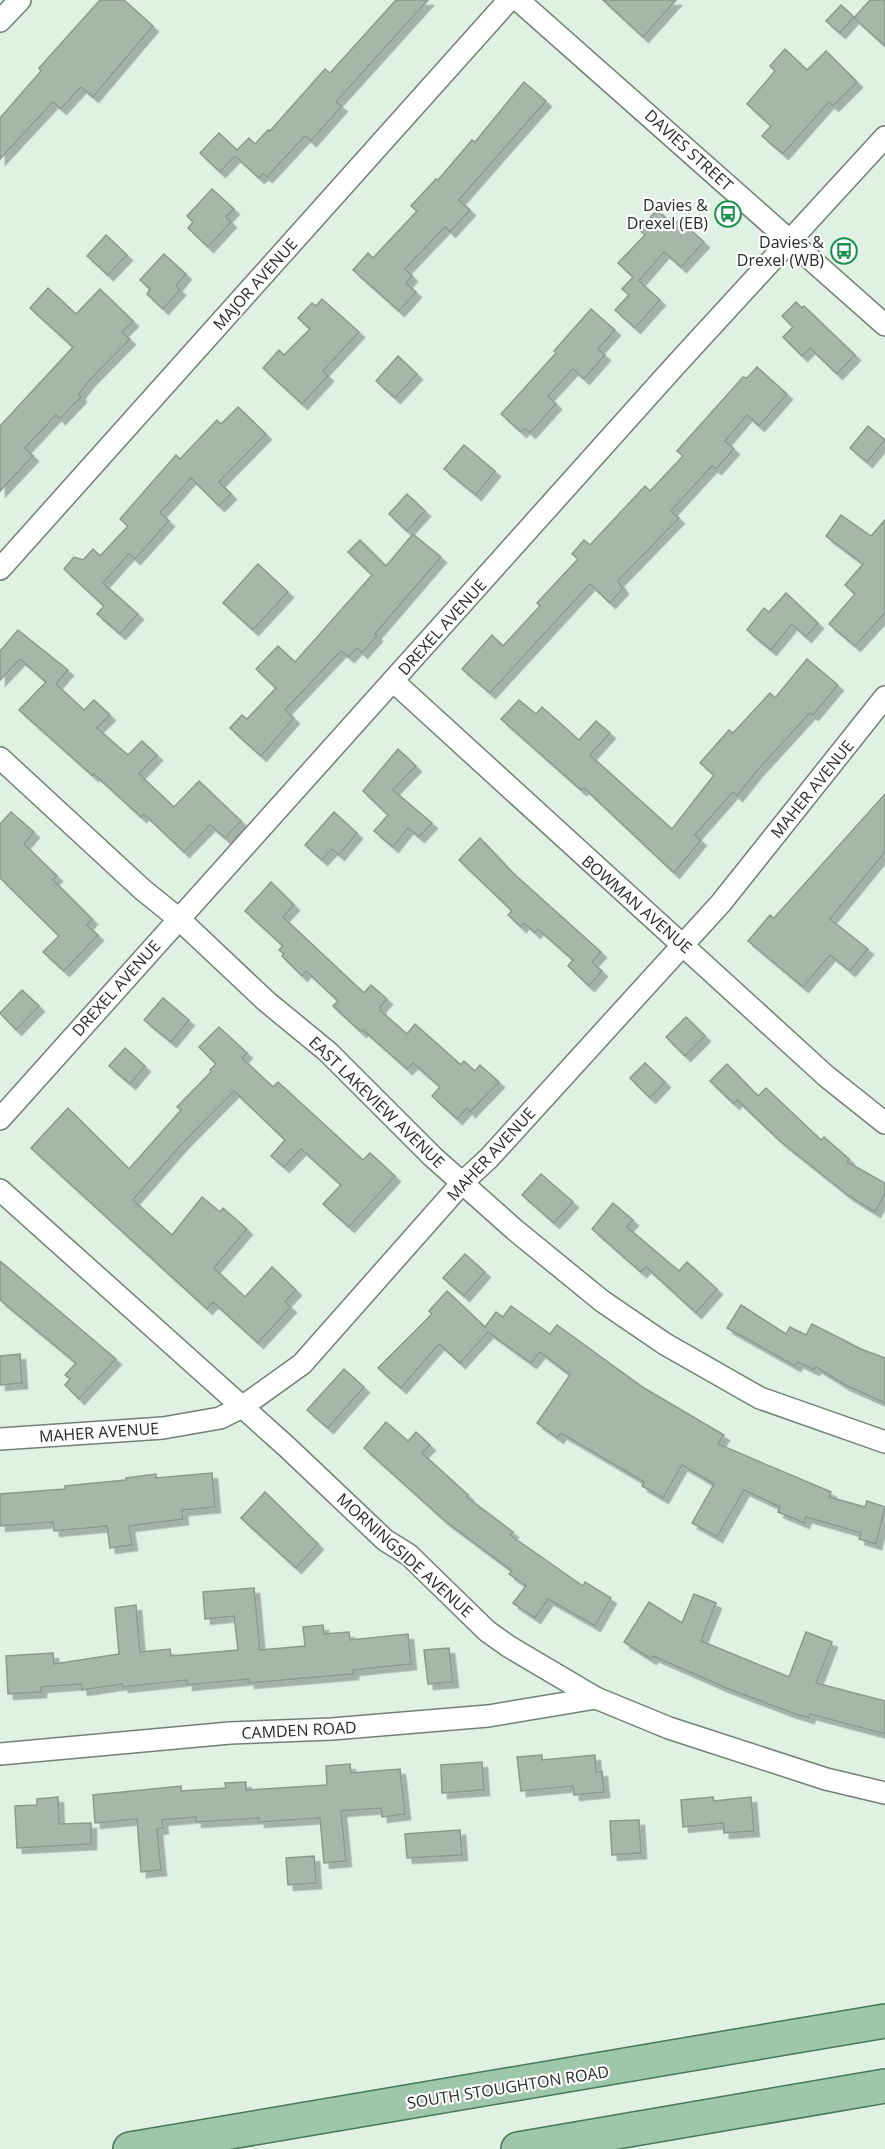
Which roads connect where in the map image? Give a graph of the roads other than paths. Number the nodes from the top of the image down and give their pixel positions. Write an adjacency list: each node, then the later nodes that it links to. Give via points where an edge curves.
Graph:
1 (20, 0): 4 (street)
2 (510, 0): 8 (street, MAJOR AVENUE)
3 (518, 0): 6 (street, DAVIES STREET)
4 (0, 21)
5 (885, 137): 6 (street, DREXEL AVENUE)
6 (790, 239): 7 (street, DAVIES STREET); 9 (street, DREXEL AVENUE)
7 (885, 325)
8 (0, 569)
9 (393, 681): 12 (street, DREXEL AVENUE); 13 (street, BOWMAN AVENUE)
10 (885, 698): 13 (street, MAHER AVENUE, via 721,903)
11 (0, 758): 12 (street, EAST LAKEVIEW AVENUE)
12 (179, 919): 14 (street, DREXEL AVENUE); 16 (street, EAST LAKEVIEW AVENUE, via 266,1001 328,1052)
13 (683, 944): 15 (street, BOWMAN AVENUE, via 826,1076); 16 (street, MAHER AVENUE)
14 (0, 1119)
15 (885, 1123)
16 (463, 1182): 18 (street, MAHER AVENUE, via 302,1364); 20 (street, EAST LAKEVIEW AVENUE, via 602,1300 665,1344 760,1398)
17 (0, 1190): 18 (street, MORNINGSIDE AVENUE)
18 (242, 1407): 19 (street, MAHER AVENUE, via 220,1418 163,1428); 21 (street, MORNINGSIDE AVENUE, via 487,1630)
19 (0, 1439)
20 (885, 1442)
21 (596, 1698): 22 (street, CAMDEN ROAD, via 488,1716 230,1733); 23 (street, MORNINGSIDE AVENUE, via 669,1728 826,1779)
22 (0, 1754)
23 (885, 1793)
24 (885, 2021): 26 (main road, SOUTH STOUGHTON ROAD)
25 (885, 2086): 27 (main road)
26 (130, 2149)
27 (518, 2149)

